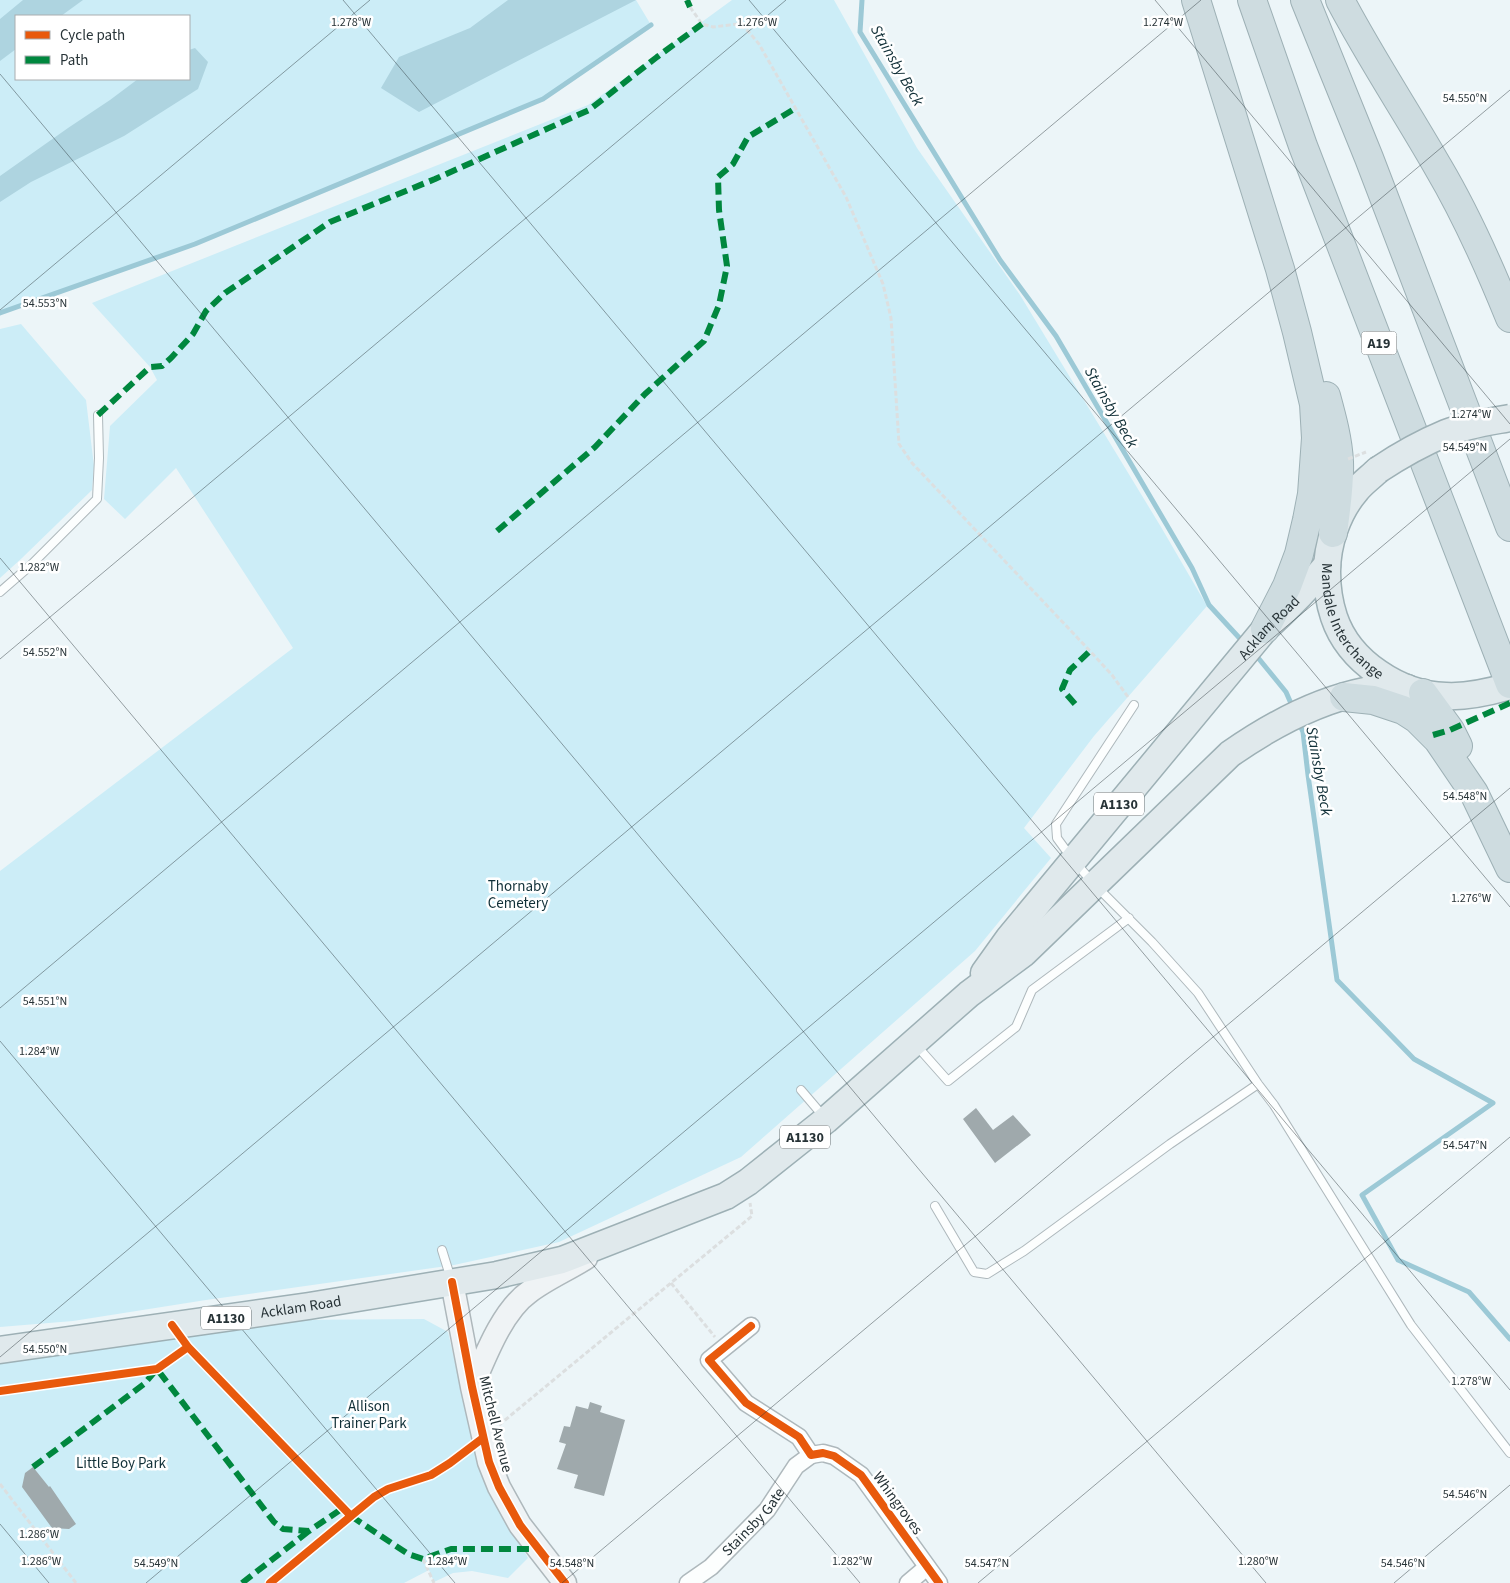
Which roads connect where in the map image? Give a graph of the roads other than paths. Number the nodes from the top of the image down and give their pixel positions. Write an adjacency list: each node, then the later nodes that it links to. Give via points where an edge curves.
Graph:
1 (1196, 0): 6 (highway)
2 (1252, 0): 14 (highway, A19, via 1303,146)
3 (1305, 0): 9 (highway)
4 (1340, 0): 5 (highway, via 1456,199 1487,260)
5 (1510, 318)
6 (1297, 332): 10 (highway, via 1314,362 1334,424 1339,483); 13 (highway, via 1314,404 1316,438 1312,494 1299,554 1287,586)
7 (98, 414): 12 (lane, via 100,458 97,499)
8 (1510, 418): 10 (main road, Mandale Interchange, bridge, via 1446,433 1399,456 1355,491)
9 (1510, 527)
10 (1333, 533): 11 (main road, Mandale Interchange)
11 (1327, 565): 13 (main road, Acklam Road / A1130); 15 (main road, Mandale Interchange, via 1328,592 1334,618 1342,634 1360,658 1380,675)
12 (0, 592)
13 (1262, 633): 19 (main road, Acklam Road / A1130)
14 (1510, 685): 15 (main road, Mandale Interchange, via 1460,696)
15 (1415, 691): 16 (main road, A1130, via 1366,690); 18 (highway, via 1450,730 1465,760)
16 (1344, 697): 18 (highway, via 1373,700 1403,710 1417,719 1438,740); 21 (main road, A1130, via 1276,724 1230,754)
17 (1134, 705): 19 (lane, via 1056,824 1057,838)
18 (1474, 793): 20 (highway)
19 (1073, 860): 21 (lane); 23 (main road, A1130, via 1009,938)
20 (1510, 868)
21 (1095, 885): 22 (lane); 23 (main road, A1130, via 1024,953)
22 (1129, 918): 24 (lane, via 1032,990 1016,1027 948,1082); 25 (lane, via 1198,993)
23 (969, 994): 24 (main road, A1130)
24 (914, 1044): 27 (main road, A1130)
25 (1258, 1084): 28 (lane, via 987,1274 974,1272); 36 (lane, via 1411,1325)
26 (801, 1090): 27 (lane)
27 (826, 1120): 29 (main road, A1130, via 726,1196)
28 (935, 1206)
29 (616, 1240): 31 (main road, A1130, via 562,1260); 35 (street, Mitchell Avenue, via 528,1292 508,1312)
30 (442, 1250): 31 (lane)
31 (452, 1282): 32 (main road, Acklam Road / A1130); 35 (street, Mitchell Avenue)
32 (172, 1325): 34 (main road, Acklam Road / A1130); 38 (lane, via 188,1346)
33 (751, 1326): 37 (street, via 709,1360 746,1403 799,1437)
34 (0, 1350)
35 (472, 1387): 40 (street, Mitchell Avenue, via 489,1462 503,1495 520,1525)
36 (1510, 1453)
37 (811, 1456): 39 (street, Whingroves, via 823,1452 834,1456 861,1475); 41 (street, Stainsby Gate, via 796,1466 768,1510 711,1567)
38 (351, 1516)
39 (928, 1567): 42 (street); 43 (street, Whingroves)
40 (565, 1583)
41 (688, 1583)
42 (908, 1583)
43 (939, 1583)

